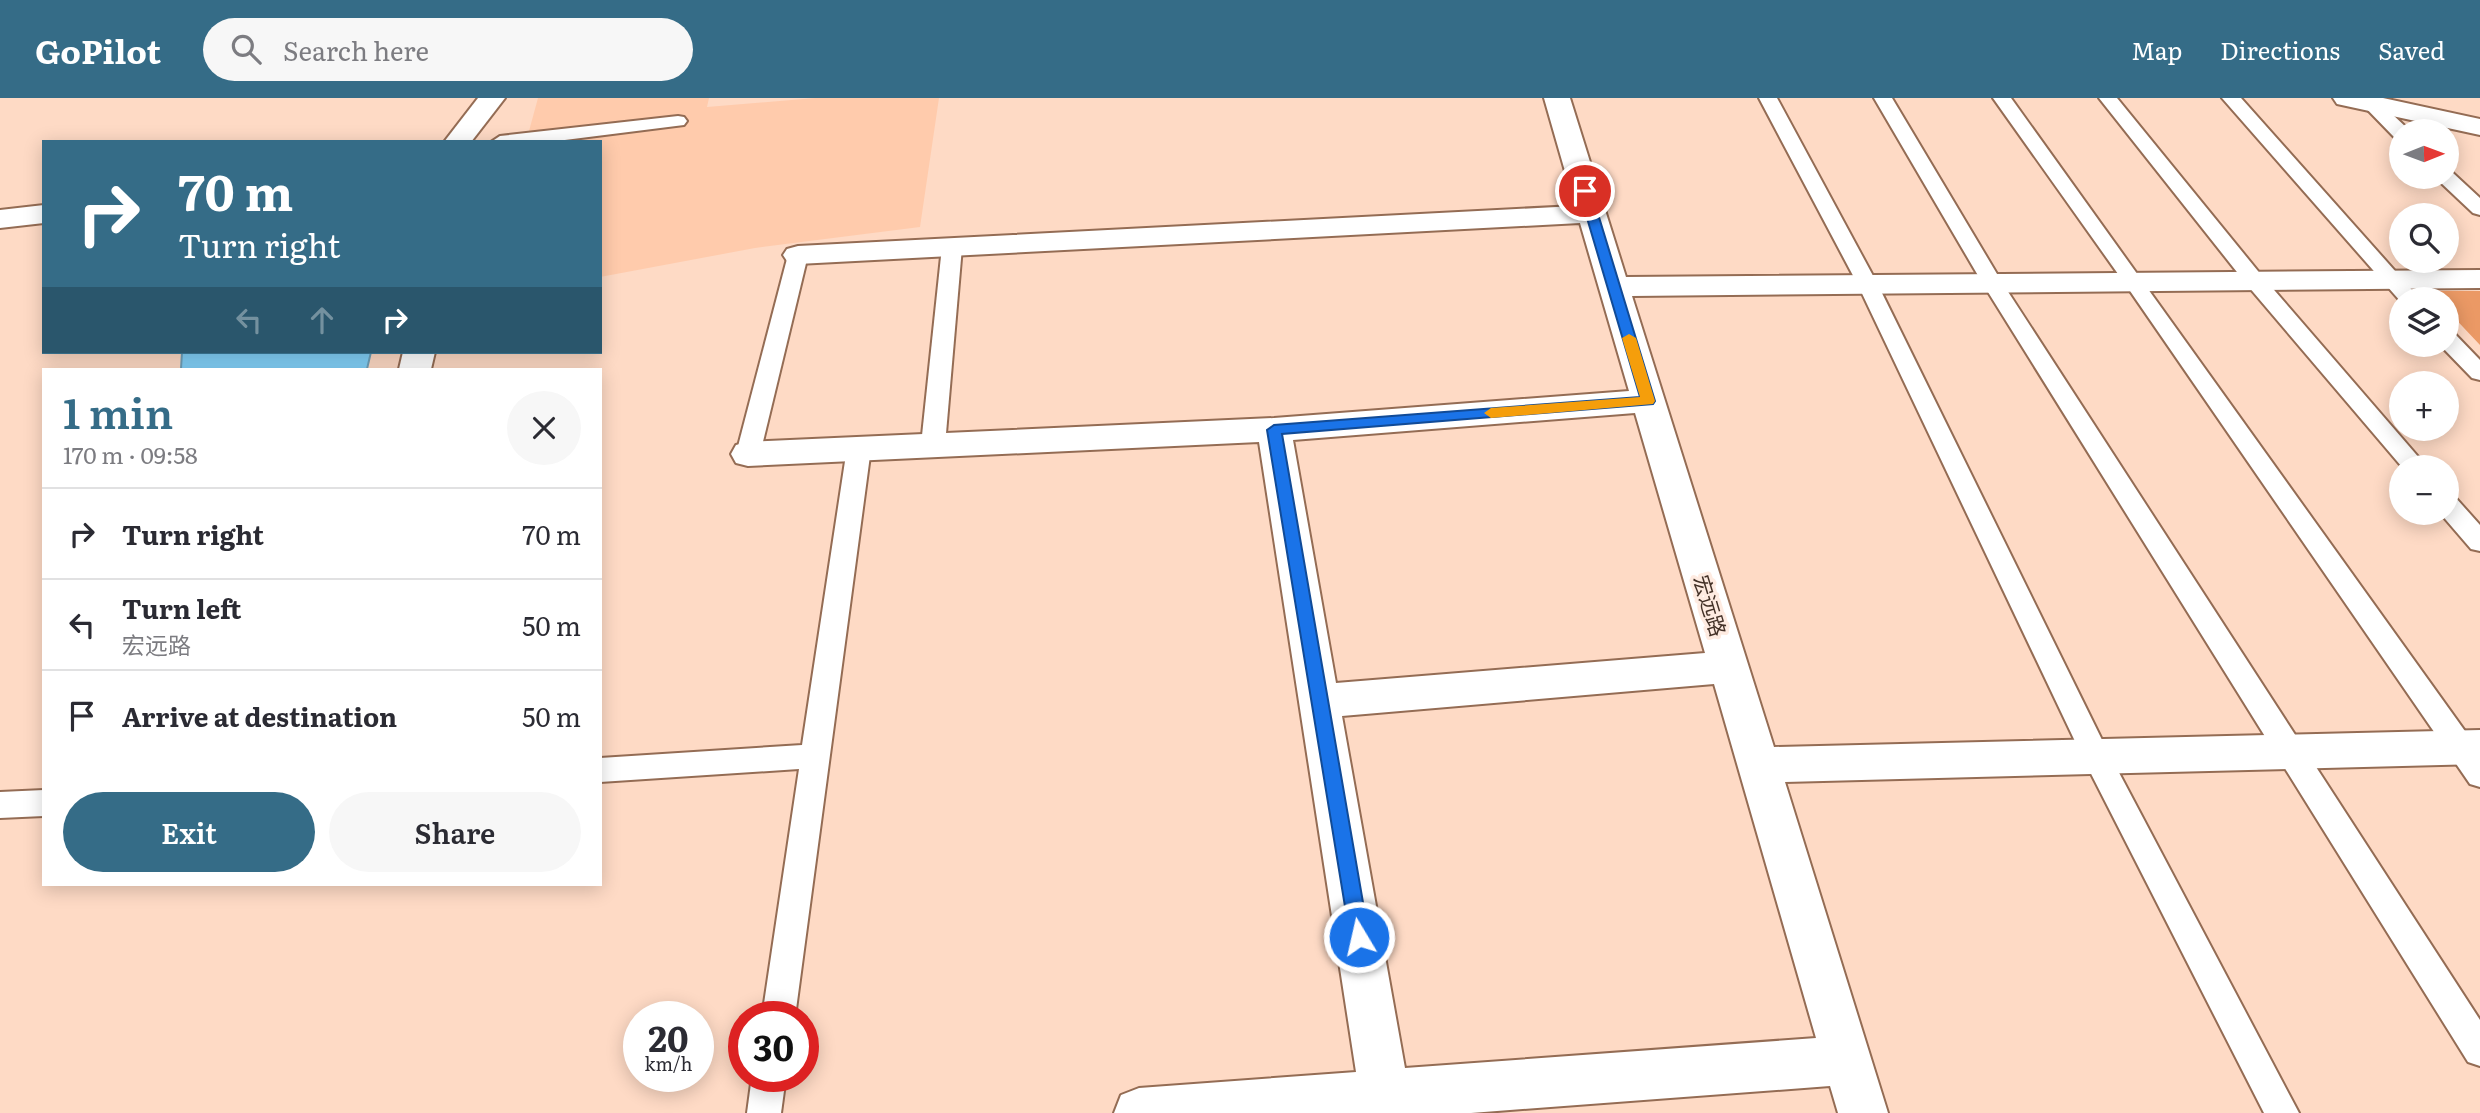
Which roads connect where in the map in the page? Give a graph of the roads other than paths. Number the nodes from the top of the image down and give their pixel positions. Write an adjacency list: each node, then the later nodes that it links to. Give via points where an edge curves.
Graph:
1 (492, 98): 12 (street)
2 (1557, 98): 17 (street, 宏远路)
3 (1768, 98): 25 (lane)
4 (1883, 98): 24 (lane)
5 (2002, 98): 23 (lane)
6 (2108, 98): 22 (lane)
7 (2231, 98): 27 (lane)
8 (2358, 101): 10 (lane); 11 (street)
9 (678, 121): 13 (lane)
10 (2389, 124)
11 (2480, 127)
12 (459, 140)
13 (516, 140)
14 (2459, 189): 15 (lane)
15 (2480, 209)
16 (42, 214): 18 (street)
17 (1592, 214): 19 (street); 26 (street, 宏远路)
18 (0, 219)
19 (952, 247): 20 (street); 34 (lane)
20 (798, 254): 36 (lane)
21 (2480, 279): 28 (street)
22 (2255, 281): 23 (street); 29 (street); 37 (lane)
23 (2135, 283): 24 (street); 45 (lane)
24 (1993, 284): 25 (street); 42 (lane)
25 (1868, 285): 26 (street); 44 (lane)
26 (1614, 287): 32 (street, 宏远路)
27 (2399, 287)
28 (2423, 287)
29 (2389, 289)
30 (2459, 351): 31 (lane)
31 (2480, 373)
32 (1648, 401): 33 (street); 40 (street, 宏远路)
33 (1274, 430): 34 (street); 41 (street)
34 (933, 446): 35 (street)
35 (859, 448): 36 (street); 43 (lane)
36 (748, 454)
37 (2406, 455)
38 (2459, 518): 39 (lane)
39 (2480, 542)
40 (1727, 667): 41 (street); 46 (street, 宏远路)
41 (1321, 701): 54 (street)
42 (2288, 752): 44 (street); 45 (street); 51 (lane)
43 (815, 756): 47 (lane); 50 (lane)
44 (2096, 756): 46 (street); 58 (lane)
45 (2473, 757)
46 (1758, 765): 52 (street, 宏远路)
47 (602, 770)
48 (42, 803): 49 (lane)
49 (0, 805)
50 (780, 1001)
51 (2480, 1050)
52 (1846, 1060): 54 (street); 57 (street, 宏远路)
53 (767, 1092): 55 (lane)
54 (1385, 1094): 56 (street)
55 (764, 1113)
56 (1139, 1113)
57 (1863, 1113)
58 (2282, 1113)

